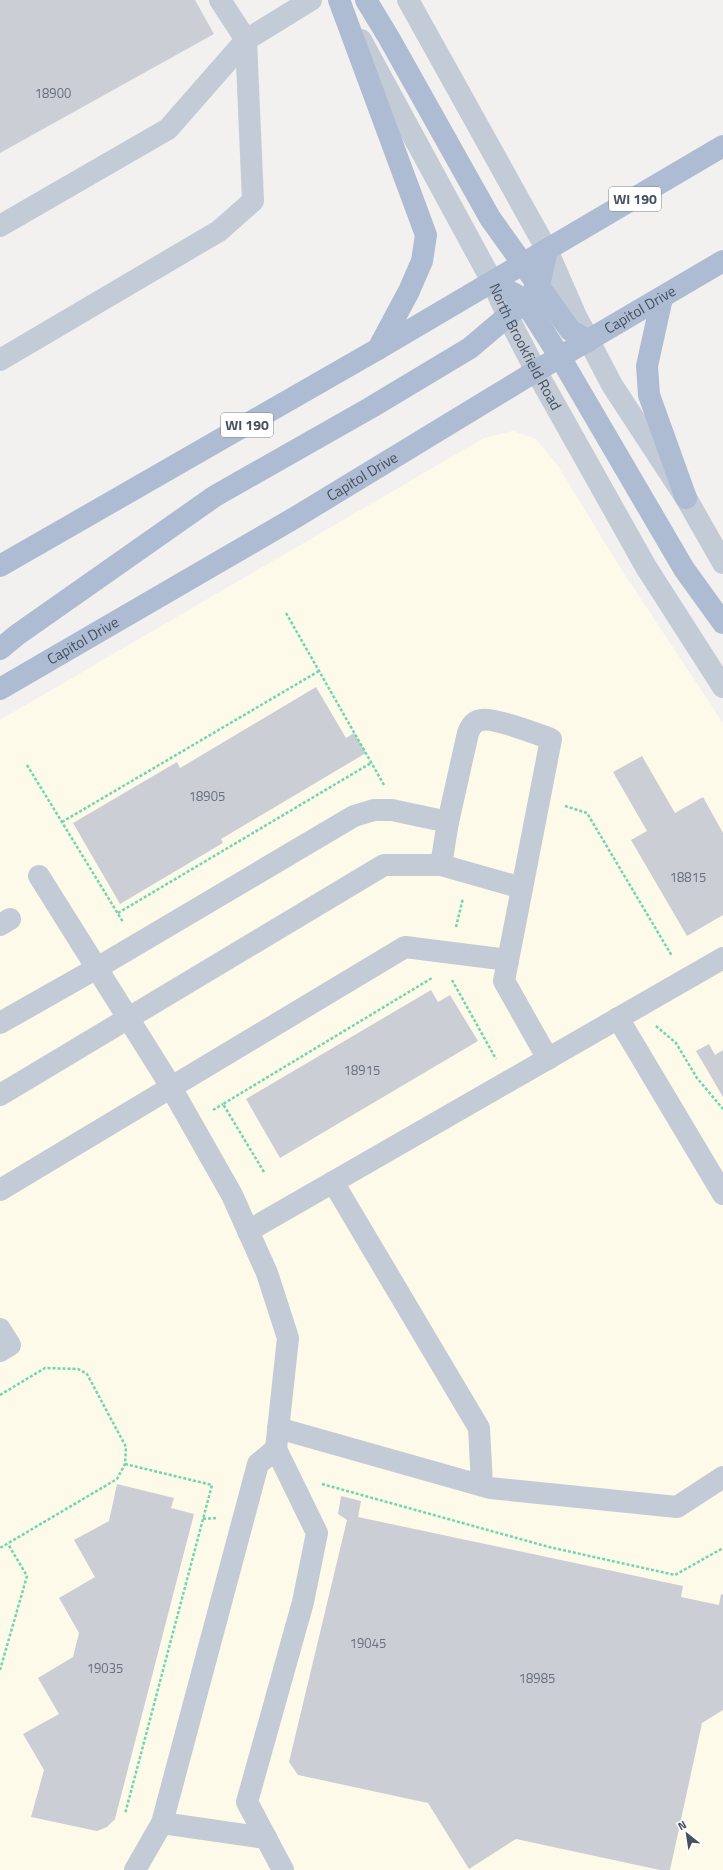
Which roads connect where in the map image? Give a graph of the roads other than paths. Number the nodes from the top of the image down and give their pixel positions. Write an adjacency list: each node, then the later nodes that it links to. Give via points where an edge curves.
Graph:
1 (220, 0): 6 (street)
2 (311, 0): 6 (street)
3 (339, 0): 12 (street, North Brookfield Road); 17 (main road, via 426,235 422,261 412,285)
4 (366, 0): 11 (main road, via 490,218)
5 (408, 0): 9 (street)
6 (246, 40): 8 (street, via 168,129); 19 (street, via 254,201 219,231)
7 (723, 146): 9 (main road, WI 190)
8 (0, 226)
9 (547, 250): 11 (main road, WI 190); 13 (main road); 16 (street)
10 (723, 261): 14 (main road, Capitol Drive)
11 (524, 263): 12 (main road, WI 190); 13 (main road)
12 (493, 283): 15 (street, North Brookfield Road); 17 (main road, WI 190)
13 (538, 285): 15 (main road); 16 (main road, via 570,330)
14 (662, 298): 16 (main road, Capitol Drive); 21 (main road, via 647,366 649,395)
15 (516, 310): 18 (main road, via 532,313); 20 (street, North Brookfield Road); 25 (main road, via 470,348 215,496)
16 (588, 341): 18 (main road, Capitol Drive); 21 (street, via 612,385)
17 (378, 349): 23 (main road, WI 190)
18 (560, 356): 20 (main road, Capitol Drive); 24 (main road, via 684,569)
19 (0, 360)
20 (536, 371): 26 (street, North Brookfield Road, via 646,567); 27 (main road, Capitol Drive, via 296,517)
21 (686, 498): 22 (street)
22 (723, 564)
23 (0, 566)
24 (723, 623)
25 (0, 649)
26 (723, 687)
27 (0, 689)
28 (448, 822): 29 (street); 31 (street, via 472,724 481,720 493,721 551,738); 34 (street, via 399,812 374,810 354,816)
29 (441, 865): 31 (street); 36 (street, via 384,866)
30 (39, 876): 34 (street)
31 (522, 888): 33 (street)
32 (723, 958): 35 (street)
33 (508, 960): 38 (street, via 504,981); 39 (street, via 405,947)
34 (97, 968): 36 (street); 37 (street)
35 (618, 1018): 38 (street); 43 (street)
36 (128, 1019): 39 (street); 40 (street)
37 (0, 1023)
38 (548, 1059): 41 (street)
39 (171, 1087): 42 (street); 44 (street, via 232,1195)
40 (0, 1095)
41 (333, 1182): 44 (street); 50 (street, via 479,1428)
42 (0, 1190)
43 (723, 1194)
44 (248, 1231): 47 (street, via 267,1273 288,1338)
45 (0, 1329): 46 (street, via 10,1345)
46 (0, 1351)
47 (278, 1428): 48 (street); 50 (street)
48 (276, 1449): 51 (street, via 258,1464); 52 (street, via 317,1533 303,1602 247,1802)
49 (723, 1477): 50 (street, via 677,1507 490,1488)
50 (482, 1485)
51 (162, 1823): 52 (street); 53 (street)
52 (266, 1838): 54 (street)
53 (135, 1870)
54 (283, 1870)

